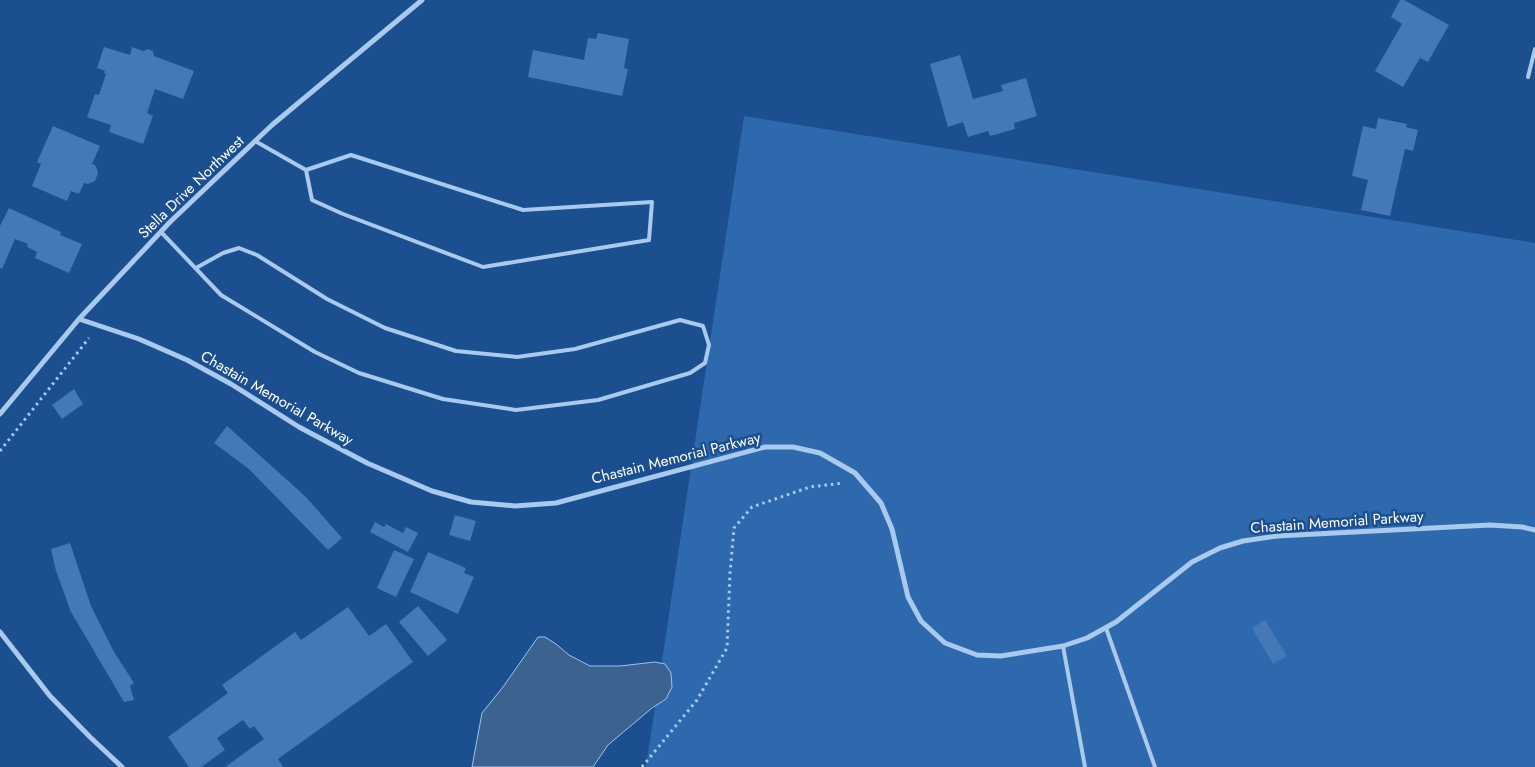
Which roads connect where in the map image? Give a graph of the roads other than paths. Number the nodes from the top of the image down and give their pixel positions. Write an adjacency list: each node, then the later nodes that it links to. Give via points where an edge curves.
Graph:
1 (422, 0): 4 (street, Stella Drive Northwest)
2 (1535, 49): 3 (lane)
3 (1528, 76)
4 (255, 141): 5 (lane); 6 (street, Stella Drive Northwest)
5 (306, 170): 5 (lane, via 350,156 523,210 652,202 649,240 483,267 312,200)
6 (161, 232): 7 (lane); 8 (street, Stella Drive Northwest)
7 (196, 268): 7 (lane, via 221,295 315,352 359,373 442,399 516,410 598,400 690,373 705,363 709,345 703,326 680,320 575,349 517,357 456,351 384,328 327,299 257,255 239,248)
8 (79, 319): 9 (street, Stella Drive Northwest); 13 (street, Chastain Memorial Parkway, via 139,339 187,360 299,427 367,463 432,491 471,502 515,506 556,503 764,447 792,446 820,453 855,472 881,503 892,529 908,597 921,621 945,643 977,655 1001,656)
9 (0, 414)
10 (1535, 530): 11 (street, Chastain Memorial Parkway, via 1490,526 1277,536 1243,541 1192,562)
11 (1106, 628): 13 (street, Chastain Memorial Parkway); 16 (lane)
12 (0, 632): 14 (street, via 50,696)
13 (1063, 646): 15 (lane)
14 (122, 767)
15 (1085, 767)
16 (1155, 767)

